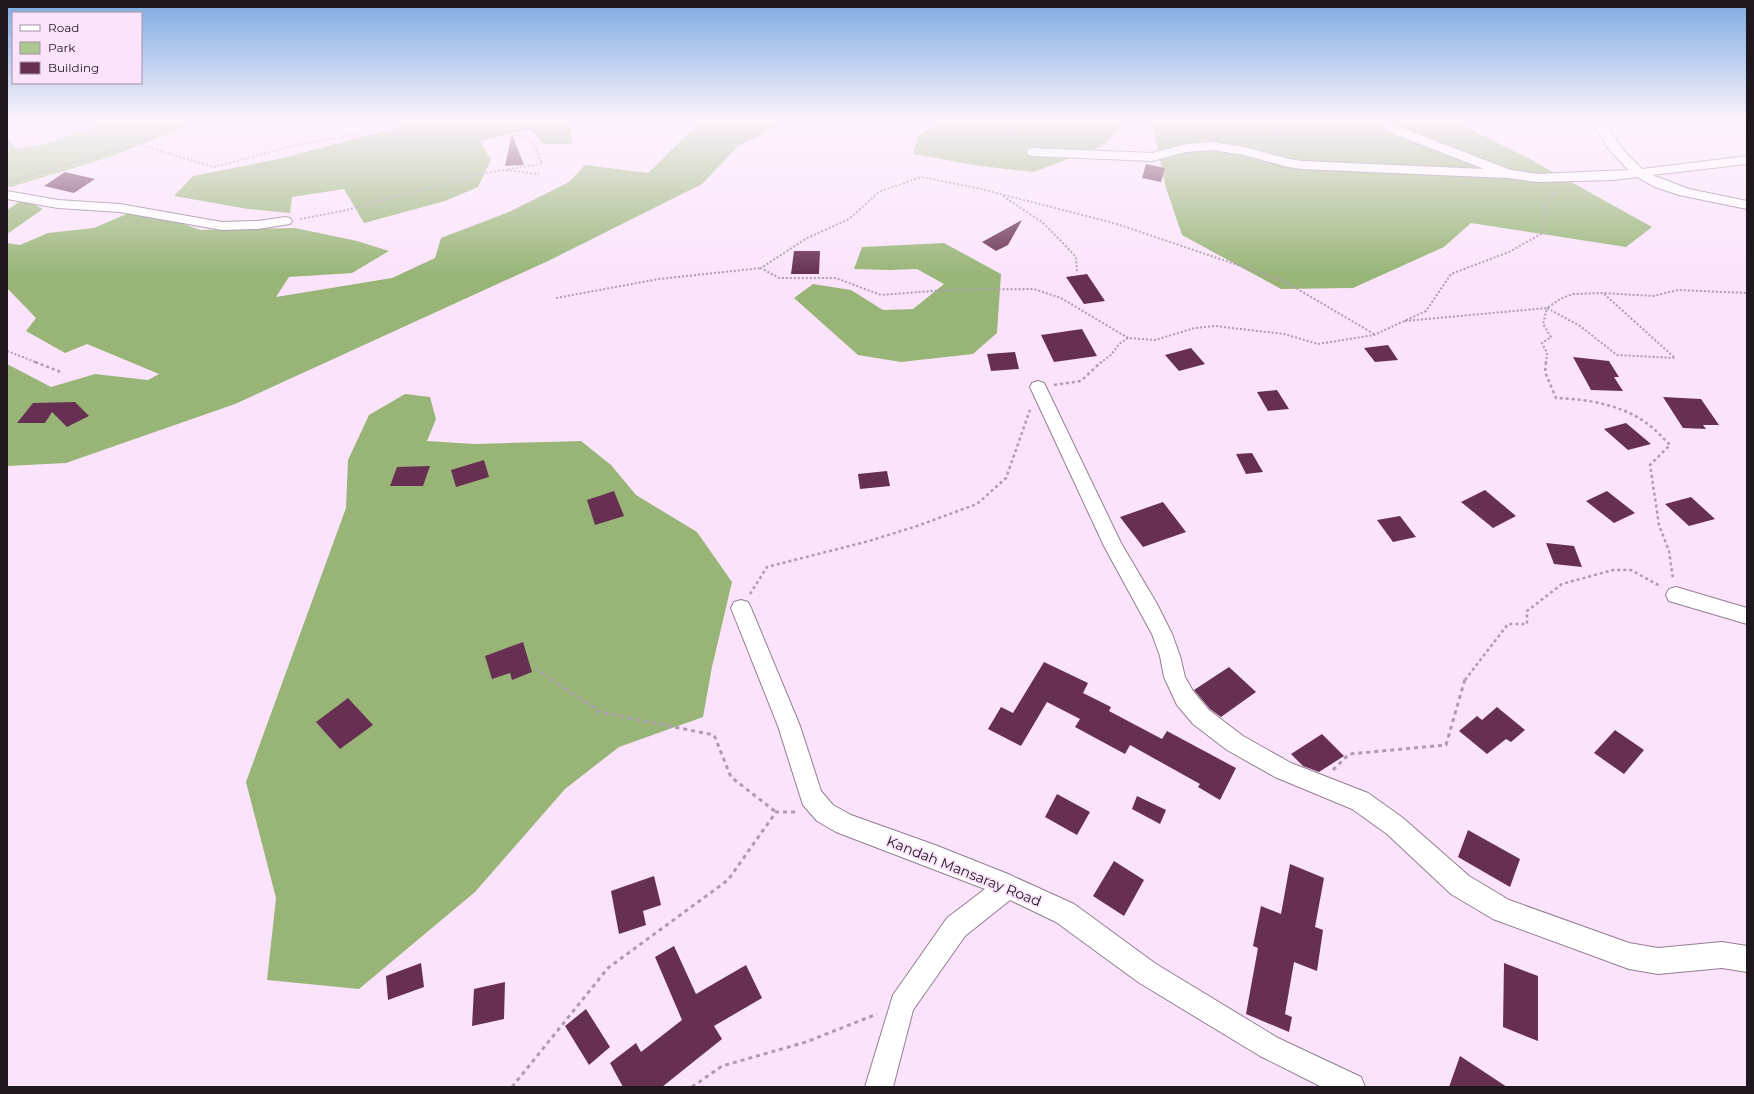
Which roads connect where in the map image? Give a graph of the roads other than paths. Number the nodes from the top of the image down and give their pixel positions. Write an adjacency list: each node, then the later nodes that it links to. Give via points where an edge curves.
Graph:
1 (1424, 171): 5 (street)
2 (1500, 171): 5 (street)
3 (1648, 171): 4 (street)
4 (1640, 172): 5 (street, via 1564,179); 7 (street, via 1648,179 1666,186)
5 (1508, 174)
6 (7, 195): 8 (street, via 58,204 120,208 222,226)
7 (1747, 205)
8 (285, 221)
9 (1038, 387): 14 (street, via 1113,546 1162,634 1175,677 1185,698 1201,717 1235,743 1283,770 1360,801 1395,826 1460,885 1502,910 1629,956 1658,961 1722,954)
10 (1676, 595): 12 (street)
11 (741, 608): 13 (street, Kandah Mansaray Road, via 789,726 811,797 825,813 844,824)
12 (1747, 616)
13 (1008, 886): 15 (street, via 956,928 902,1004); 16 (street, Kandah Mansaray Road, via 1065,914 1147,973 1269,1047)
14 (1747, 959)
15 (879, 1087)
16 (1351, 1087)

